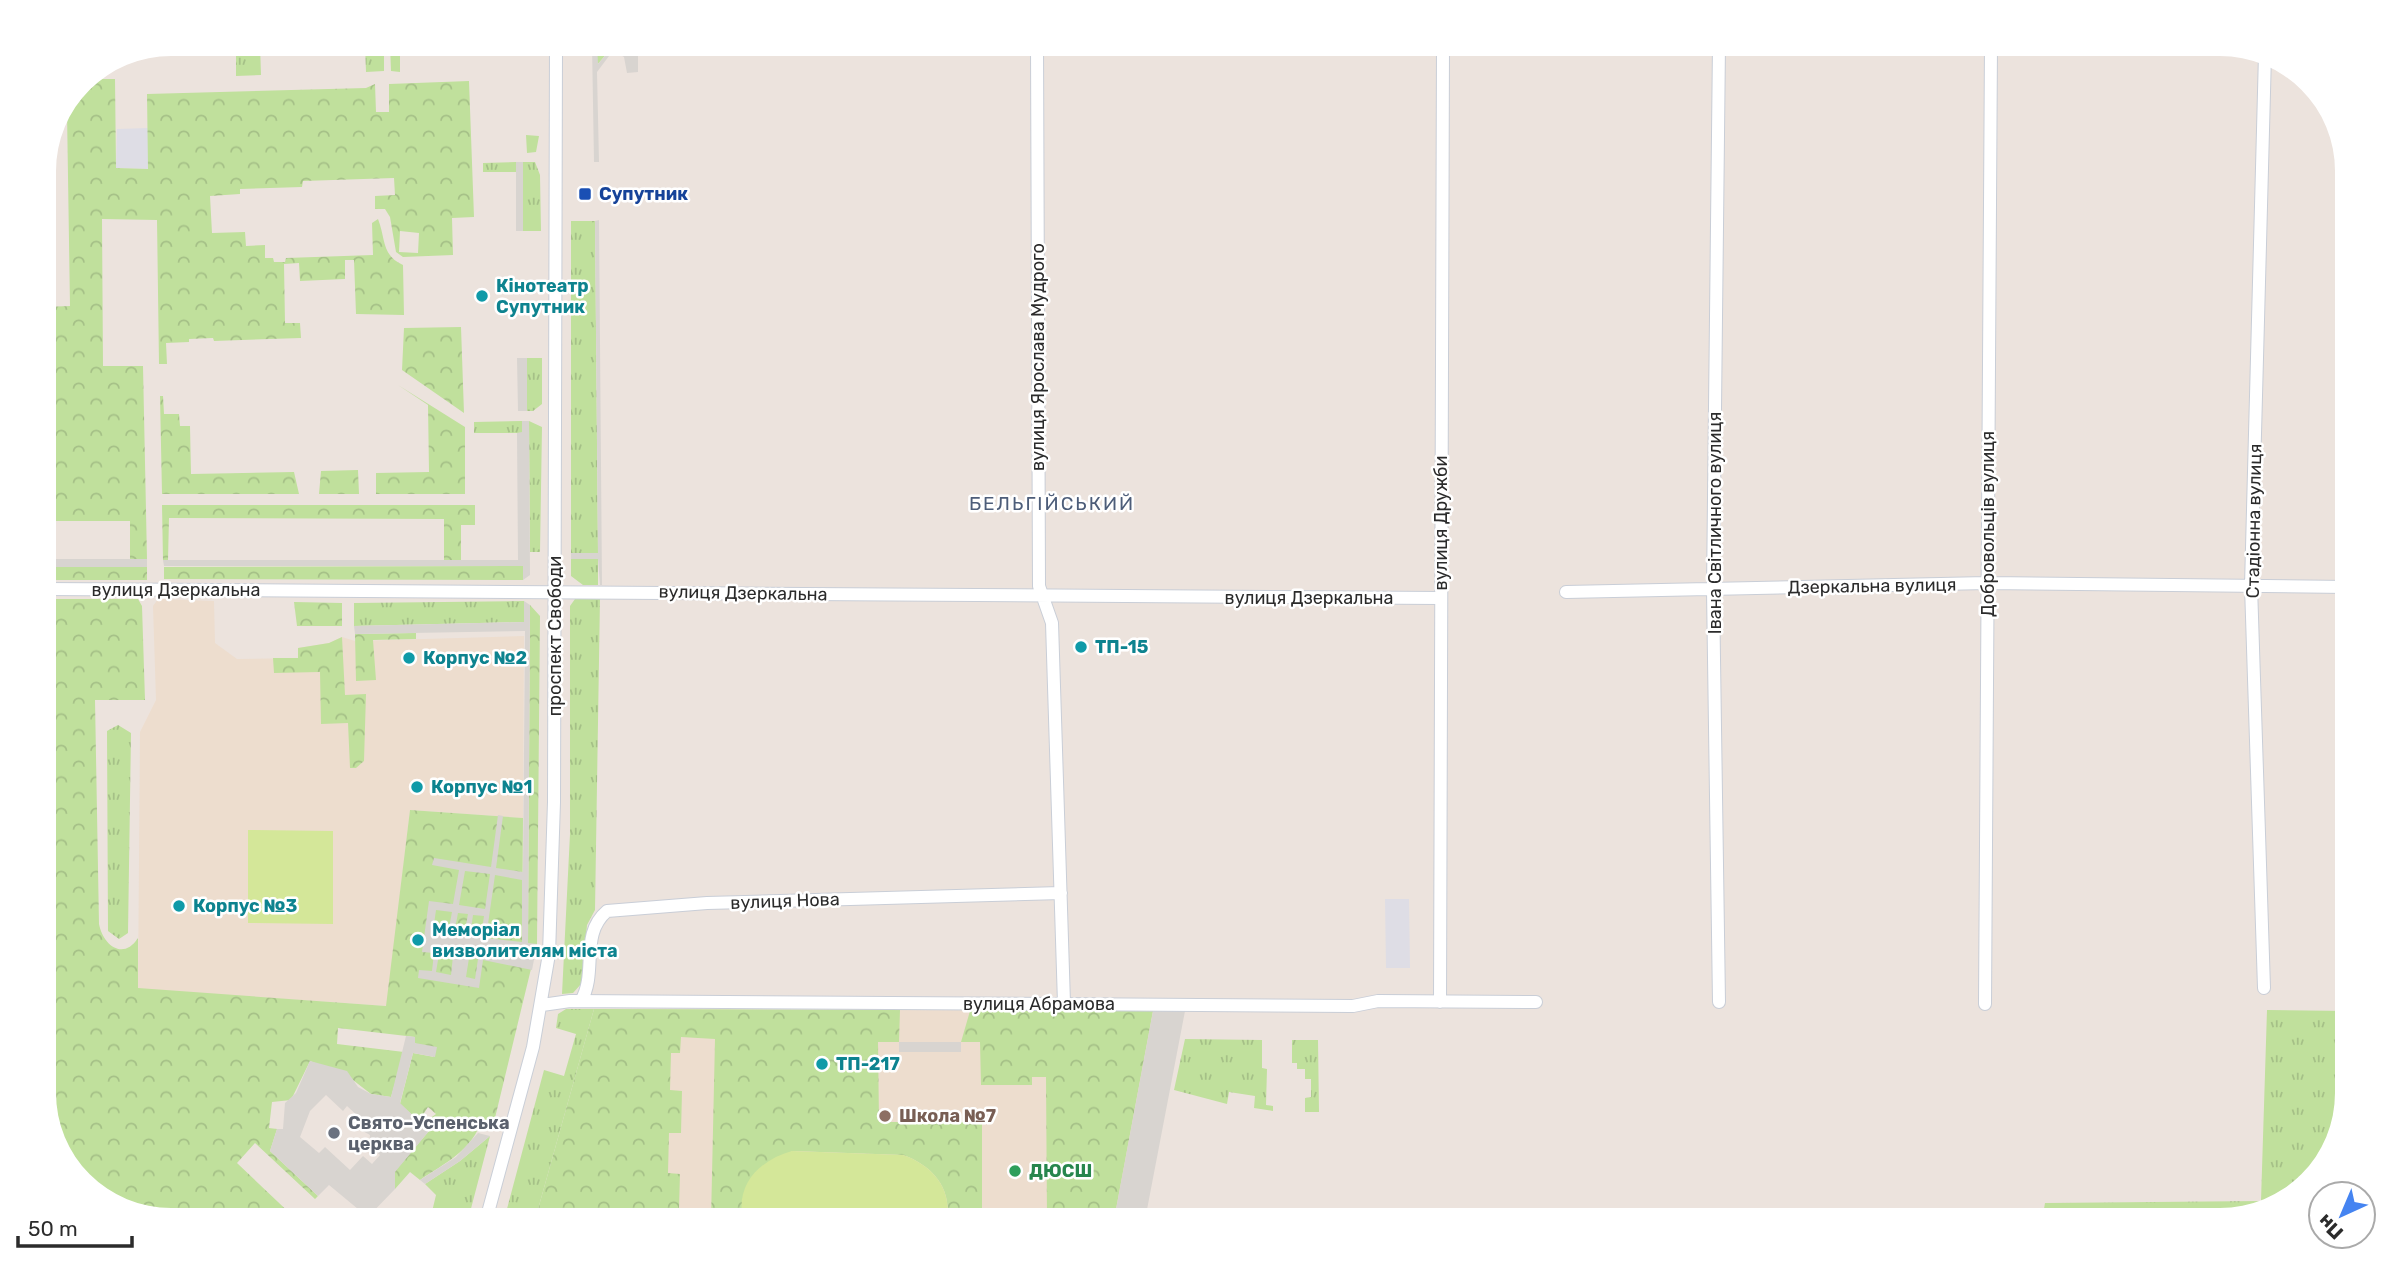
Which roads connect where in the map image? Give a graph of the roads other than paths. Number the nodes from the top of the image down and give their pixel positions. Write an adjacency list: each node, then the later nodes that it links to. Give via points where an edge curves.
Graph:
1 (556, 56): 12 (street, проспект Свободи)
2 (1037, 56): 14 (street, вулиця Ярослава Мудрого, via 1039,586)
3 (1443, 56): 15 (street, вулиця Дружби)
4 (1719, 56): 11 (street, Івана Світличного вулиця)
5 (1992, 56): 7 (street, Добровольців вулиця)
6 (2265, 65): 8 (street, Стадіонна вулиця)
7 (1987, 583): 8 (street, Дзеркальна вулиця); 11 (street, Дзеркальна вулиця); 24 (street, Добровольців вулиця)
8 (2251, 586): 9 (street, Дзеркальна вулиця); 17 (street, Стадіонна вулиця)
9 (2335, 587)
10 (56, 589): 12 (street, вулиця Дзеркальна)
11 (1713, 590): 13 (street, Дзеркальна вулиця); 21 (street, Івана Світличного вулиця)
12 (555, 591): 14 (street, вулиця Дзеркальна); 23 (street, проспект Свободи, via 550,954)
13 (1566, 592)
14 (1043, 597): 15 (street, вулиця Дзеркальна); 16 (street, вулиця Ярослава Мудрого, via 1052,623)
15 (1441, 598): 19 (street, вулиця Дружби)
16 (1061, 893): 18 (street, вулиця Нова, via 707,903 607,911 591,934 588,986); 22 (street, вулиця Ярослава Мудрого)
17 (2264, 988)
18 (581, 1001): 22 (street, вулиця Абрамова); 23 (street, вулиця Абрамова)
19 (1440, 1002): 20 (street, вулиця Абрамова); 22 (street, вулиця Абрамова, via 1378,1001 1353,1006)
20 (1536, 1002)
21 (1719, 1002)
22 (1064, 1003)
23 (542, 1004): 25 (street, проспект Свободи)
24 (1985, 1004)
25 (489, 1208)

